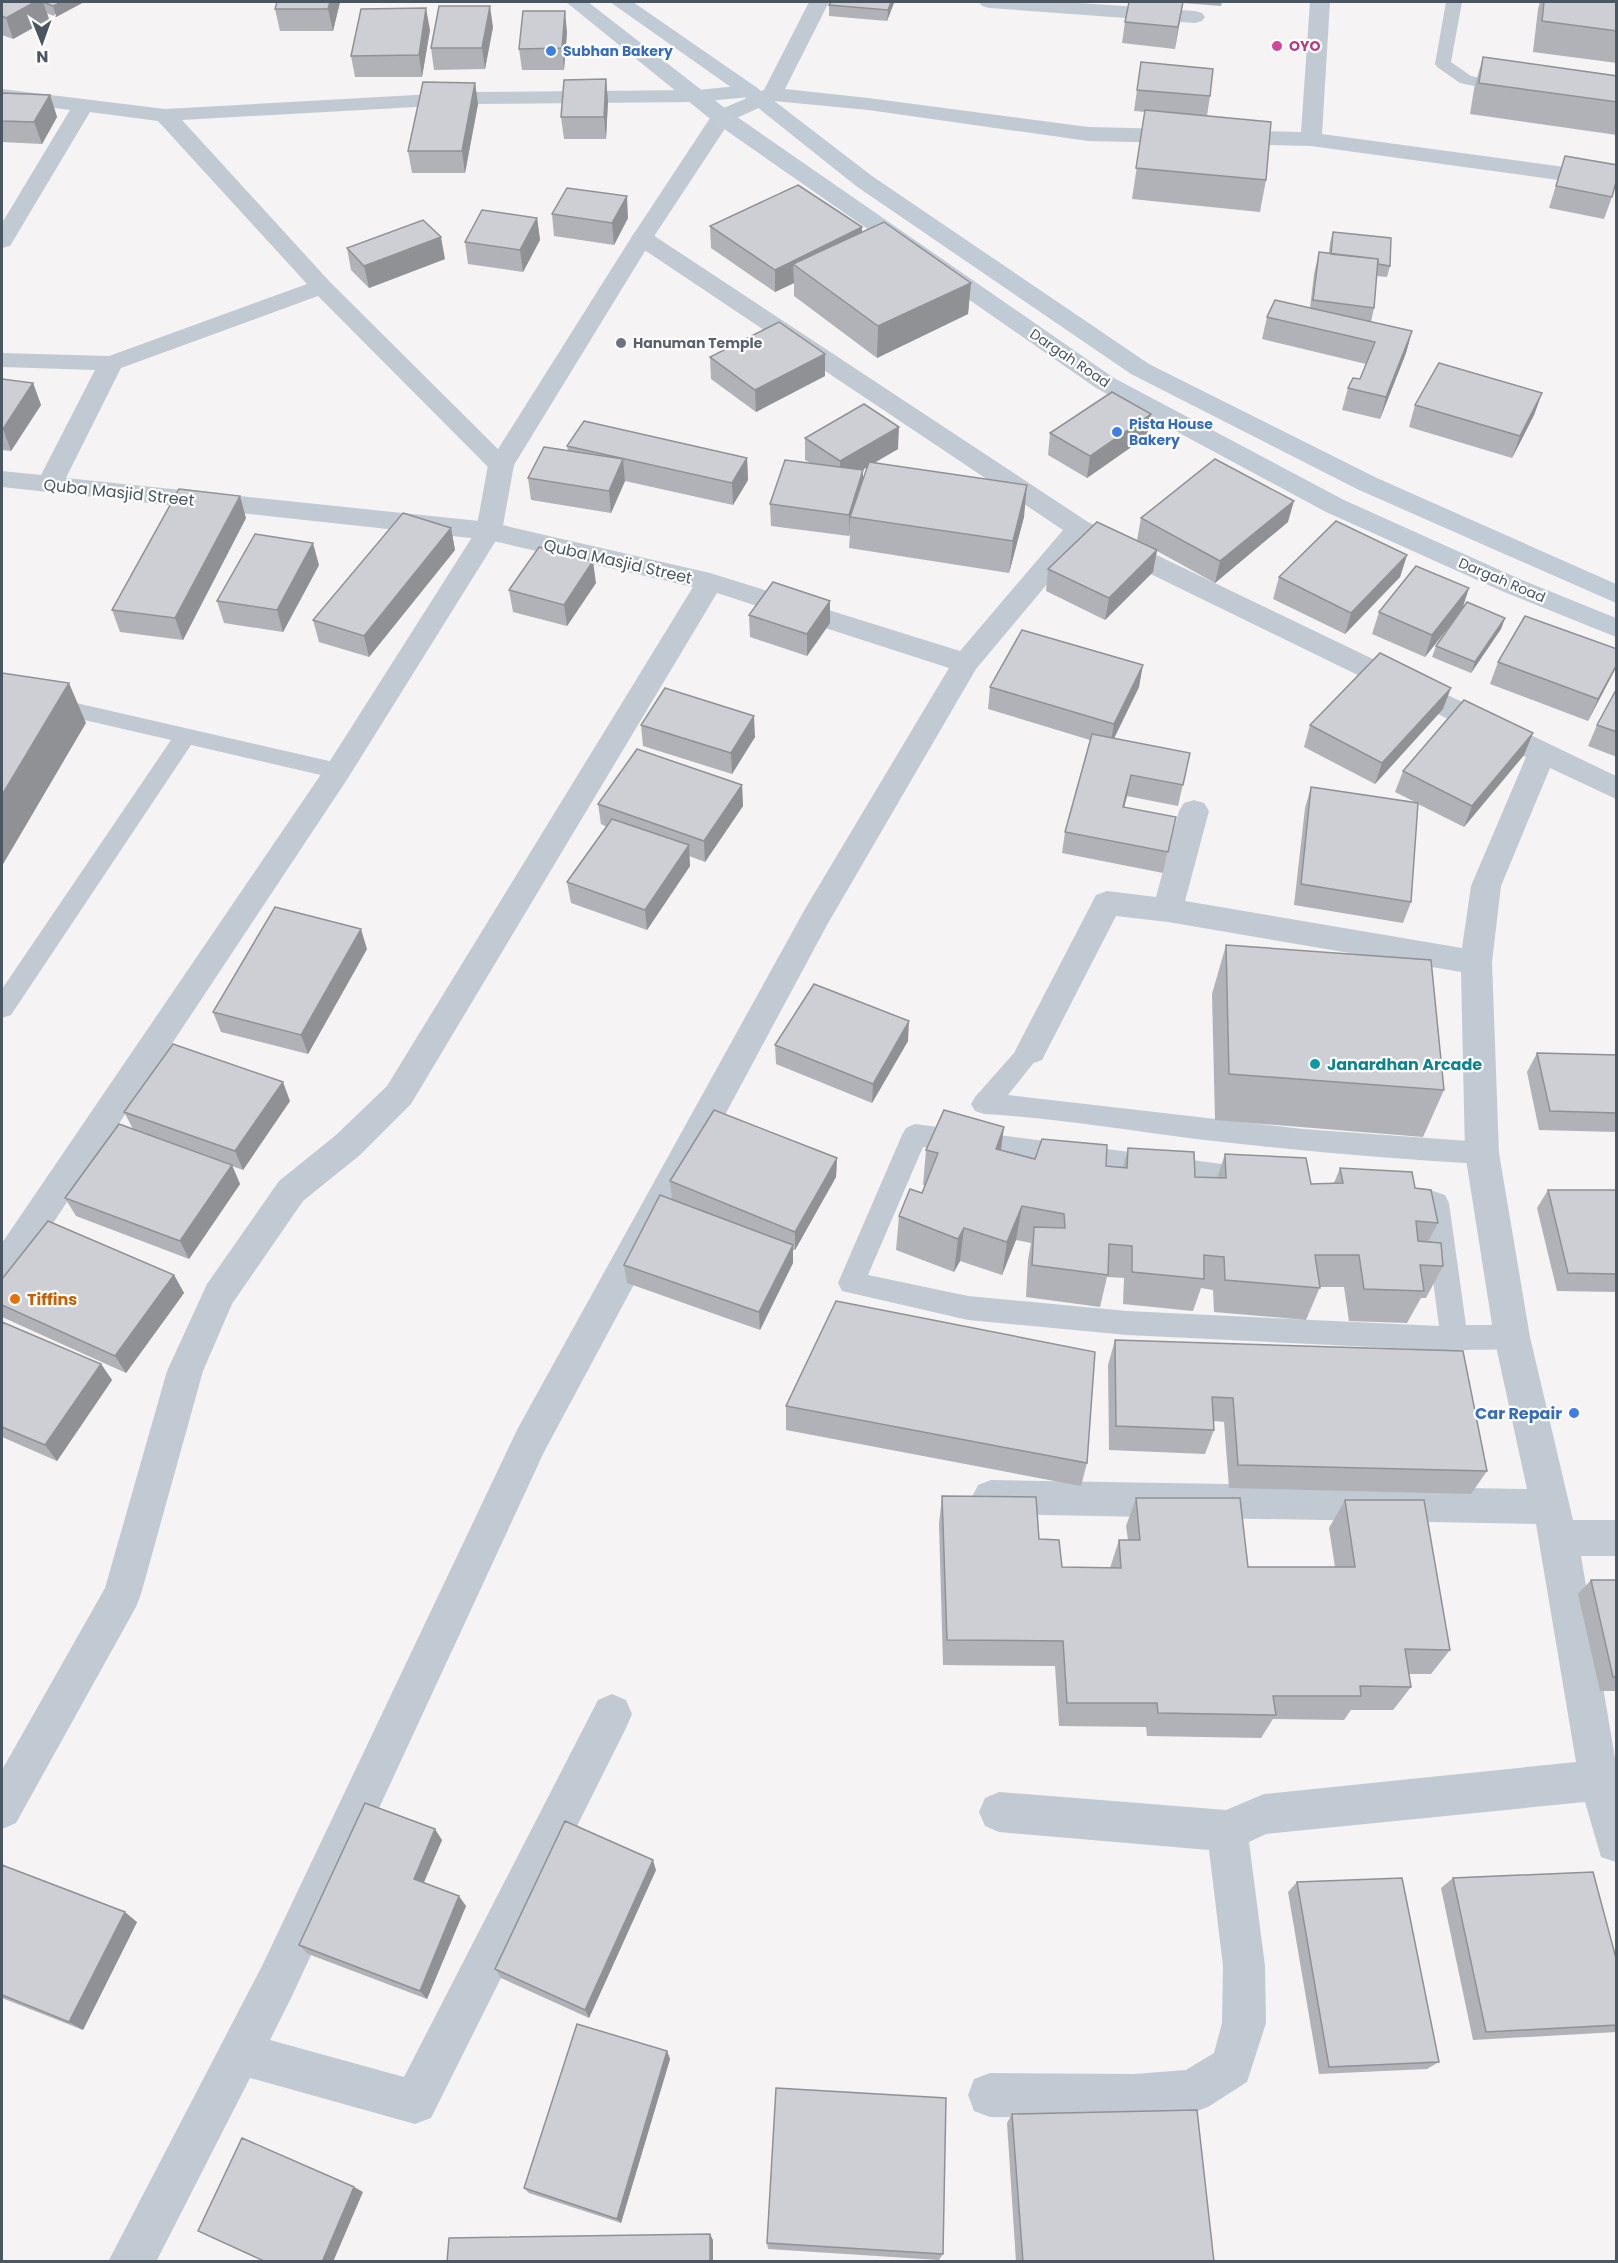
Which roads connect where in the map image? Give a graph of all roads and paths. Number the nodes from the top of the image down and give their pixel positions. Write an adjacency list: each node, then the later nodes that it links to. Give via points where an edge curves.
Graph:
1 (576, 2): 11 (main road, Dargah Road)
2 (620, 2): 10 (main road, Dargah Road)
3 (819, 2): 10 (street)
4 (989, 2): 7 (street)
5 (1320, 2): 15 (street)
6 (1454, 2): 8 (lane, via 1443,64 1466,80)
7 (1195, 17)
8 (1528, 92)
9 (2, 95): 12 (street)
10 (760, 95): 11 (street); 14 (street); 15 (street, via 868,104 1088,134); 28 (main road, Dargah Road, via 864,181 1140,369 1368,484)
11 (697, 96): 13 (street, via 469,98); 14 (main road, Dargah Road)
12 (84, 105): 13 (street); 18 (street)
13 (165, 115): 19 (street)
14 (722, 117): 17 (street); 29 (main road, Dargah Road, via 1105,382 1335,506)
15 (1311, 139): 16 (street)
16 (1617, 181)
17 (642, 238): 22 (street); 25 (street)
18 (2, 241)
19 (322, 287): 21 (street); 22 (street)
20 (2, 360): 21 (street)
21 (111, 363): 24 (street)
22 (501, 465): 26 (street)
23 (2, 479): 24 (street, Quba Masjid Street)
24 (49, 485): 26 (street, Quba Masjid Street)
25 (1079, 528): 30 (street); 33 (street)
26 (489, 531): 27 (street, Quba Masjid Street); 34 (street)
27 (710, 582): 30 (street); 52 (street, Quba Masjid Street, via 399,1095 348,1145 291,1191 219,1295 185,1371 122,1594)
28 (1617, 594)
29 (1617, 628)
30 (966, 663): 56 (street, via 816,917 531,1440 282,1970)
31 (2, 694): 32 (lane)
32 (186, 736): 34 (lane); 39 (lane)
33 (1542, 752): 35 (street); 38 (street, via 1486,886)
34 (338, 771): 44 (street)
35 (1617, 788)
36 (1194, 811): 37 (street)
37 (1168, 910): 38 (street); 40 (street, via 1107,903)
38 (1476, 962): 41 (street)
39 (2, 1008)
40 (1030, 1051): 41 (lane, via 984,1104)
41 (1482, 1153): 45 (street)
42 (1282, 1183): 46 (lane, via 915,1135 851,1282 968,1308 1127,1323)
43 (1377, 1195): 46 (lane, via 1436,1203)
44 (2, 1270)
45 (1512, 1337): 46 (lane); 48 (street)
46 (1454, 1339)
47 (977, 1497): 48 (street)
48 (1554, 1522): 49 (street); 51 (street)
49 (1617, 1538)
50 (612, 1714): 56 (street, via 415,2102)
51 (1599, 1780): 54 (street, via 1264,1814); 55 (street)
52 (2, 1809)
53 (999, 1812): 54 (street)
54 (1227, 1831): 57 (street, via 1244,1966 1244,2024 1232,2067 1192,2091 1134,2096)
55 (1617, 1842)
56 (239, 2053): 58 (street)
57 (990, 2095)
58 (131, 2262)

